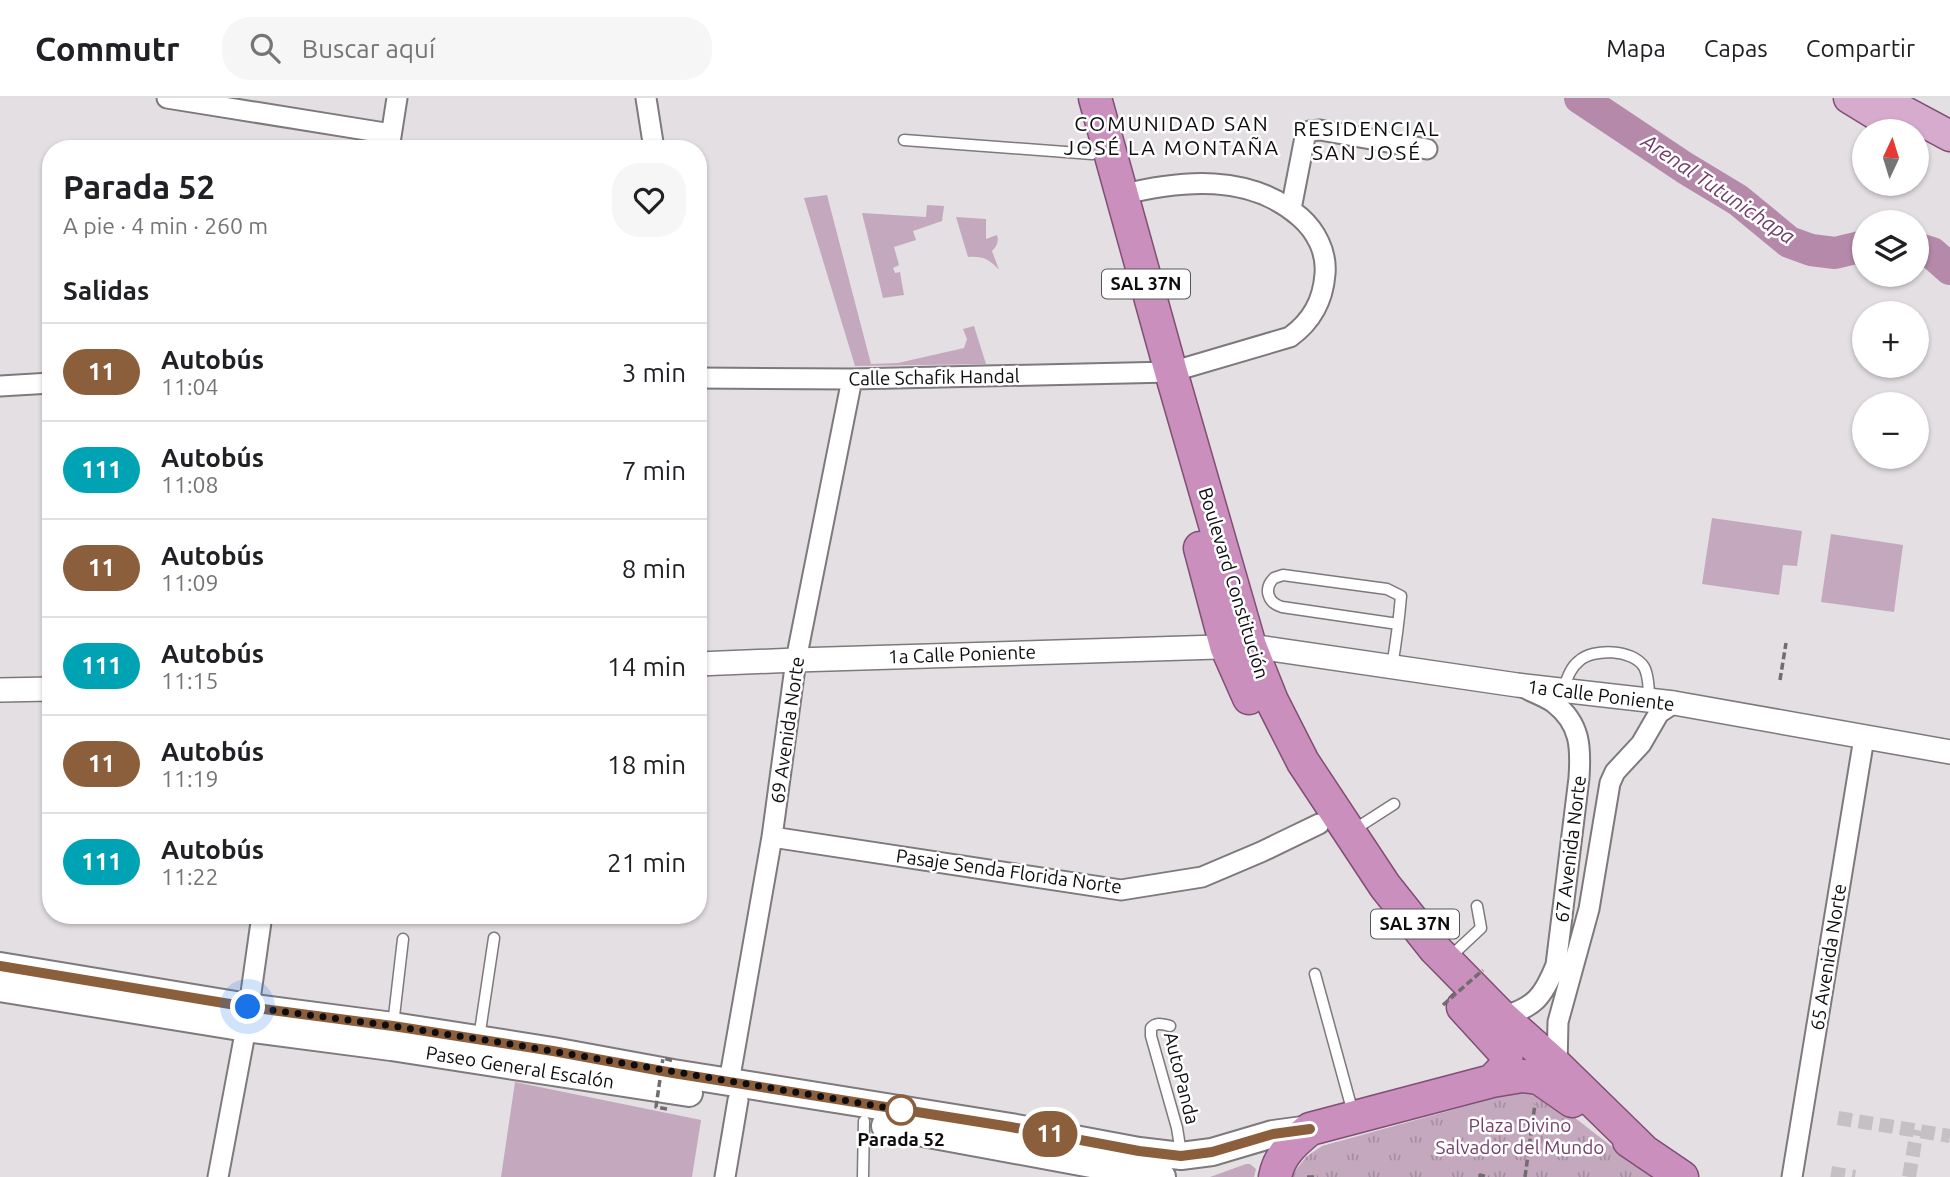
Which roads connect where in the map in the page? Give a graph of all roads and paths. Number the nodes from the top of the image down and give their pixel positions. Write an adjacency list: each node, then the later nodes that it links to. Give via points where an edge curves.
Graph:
1 (167, 98): 10 (street)
2 (397, 98): 11 (street)
3 (646, 98): 12 (street)
4 (1075, 98): 16 (highway, Boulevard Constitución / SAL 37N)
5 (1095, 98): 18 (highway, Boulevard Constitución / SAL 37N)
6 (1849, 98): 8 (main road)
7 (1879, 98): 9 (main road)
8 (1885, 119)
9 (1950, 136)
10 (385, 140)
11 (390, 140)
12 (653, 140)
13 (904, 140): 16 (lane)
14 (1929, 144): 17 (main road)
15 (1427, 149): 19 (street, via 1310,131)
16 (1092, 154): 20 (highway, Boulevard Constitución / SAL 37N)
17 (1950, 156)
18 (1121, 195): 19 (street, via 1184,183 1213,184 1248,190); 20 (highway, Boulevard Constitución / SAL 37N)
19 (1291, 209): 20 (street, Calle Schafik Handal, via 1311,228 1325,259 1322,296 1299,331)
20 (1161, 372): 22 (street, Calle Schafik Handal); 27 (highway, Boulevard Constitución / SAL 37N)
21 (707, 378): 22 (street, Calle Schafik Handal)
22 (852, 379): 28 (street, 69 Avenida Norte)
23 (42, 384): 24 (street)
24 (0, 386)
25 (1398, 624): 25 (lane, via 1401,596 1387,589 1283,575 1274,578 1268,589 1271,602 1282,607); 30 (lane)
26 (1786, 643): 31 (path)
27 (1238, 646): 28 (street, 1a Calle Poniente); 30 (street, 1a Calle Poniente); 41 (highway, Boulevard Constitución / SAL 37N, via 1258,720); 42 (highway, Boulevard Constitución / SAL 37N)
28 (796, 660): 29 (street, 1a Calle Poniente); 43 (street, 69 Avenida Norte)
29 (707, 664)
30 (1392, 666): 32 (street, 1a Calle Poniente)
31 (1780, 680)
32 (1517, 685): 35 (street, 1a Calle Poniente); 55 (street, 67 Avenida Norte, via 1554,703 1571,720 1581,749 1556,965 1534,1004)
33 (42, 689): 34 (street)
34 (0, 690)
35 (1563, 690): 36 (street, 1a Calle Poniente); 36 (lane, via 1579,661 1604,652 1628,656 1644,667)
36 (1649, 700): 37 (street, 1a Calle Poniente)
37 (1674, 704): 38 (street, 1a Calle Poniente); 60 (street, 67 Avenida Norte, via 1659,713 1611,783 1589,909 1558,1022)
38 (1864, 738): 39 (street, 1a Calle Poniente); 81 (street, 65 Avenida Norte)
39 (1950, 751)
40 (1394, 804): 42 (lane)
41 (1319, 824): 43 (street, Pasaje Senda Florida Norte, via 1202,877 1121,890); 61 (highway, Boulevard Constitución / SAL 37N, via 1410,948 1506,1054 1507,1065)
42 (1349, 833): 48 (highway, Boulevard Constitución / SAL 37N, via 1385,886)
43 (772, 837): 62 (street, 69 Avenida Norte)
44 (1476, 906): 48 (lane, via 1481,928)
45 (261, 924): 54 (street)
46 (494, 938): 58 (lane)
47 (403, 939): 56 (lane)
48 (1446, 960): 55 (highway, Boulevard Constitución / SAL 37N)
49 (0, 966): 54 (main road, Paseo General Escalón)
50 (1483, 970): 53 (path, bridge)
51 (1315, 975): 65 (lane)
52 (0, 988): 54 (main road, Paseo General Escalón)
53 (1443, 1004)
54 (247, 1017): 56 (main road, Paseo General Escalón); 62 (main road, Paseo General Escalón, via 277,1032); 71 (street)
55 (1502, 1017): 60 (highway, Boulevard Constitución / SAL 37N)
56 (393, 1026): 58 (main road, Paseo General Escalón)
57 (1170, 1026): 69 (lane, AutoPanda, via 1157,1024 1150,1033)
58 (479, 1039): 62 (main road, Paseo General Escalón)
59 (674, 1061): 64 (path, bridge, via 663,1058 656,1107)
60 (1557, 1066): 68 (highway, Boulevard Constitución / SAL 37N)
61 (1492, 1082): 65 (highway, SAL 37N); 68 (highway, SAL 37N, via 1539,1078)
62 (733, 1091): 66 (main road, Paseo General Escalón); 69 (main road, Paseo General Escalón, via 1011,1127); 72 (street, 69 Avenida Norte)
63 (1536, 1094): 79 (path)
64 (667, 1109)
65 (1354, 1117): 67 (highway, SAL 37N)
66 (864, 1121): 70 (lane); 73 (main road, Paseo General Escalón)
67 (1310, 1129): 69 (main road, Paseo General Escalón); 74 (highway, SAL 37N, via 1288,1147)
68 (1645, 1152): 80 (highway, SAL 37N)
69 (1181, 1156)
70 (863, 1176)
71 (218, 1177)
72 (725, 1177)
73 (1162, 1177)
74 (1275, 1177)
75 (1307, 1177): 76 (path)
76 (1318, 1177)
77 (1480, 1177): 78 (path)
78 (1489, 1177)
79 (1525, 1177)
80 (1682, 1177)
81 (1792, 1177)

